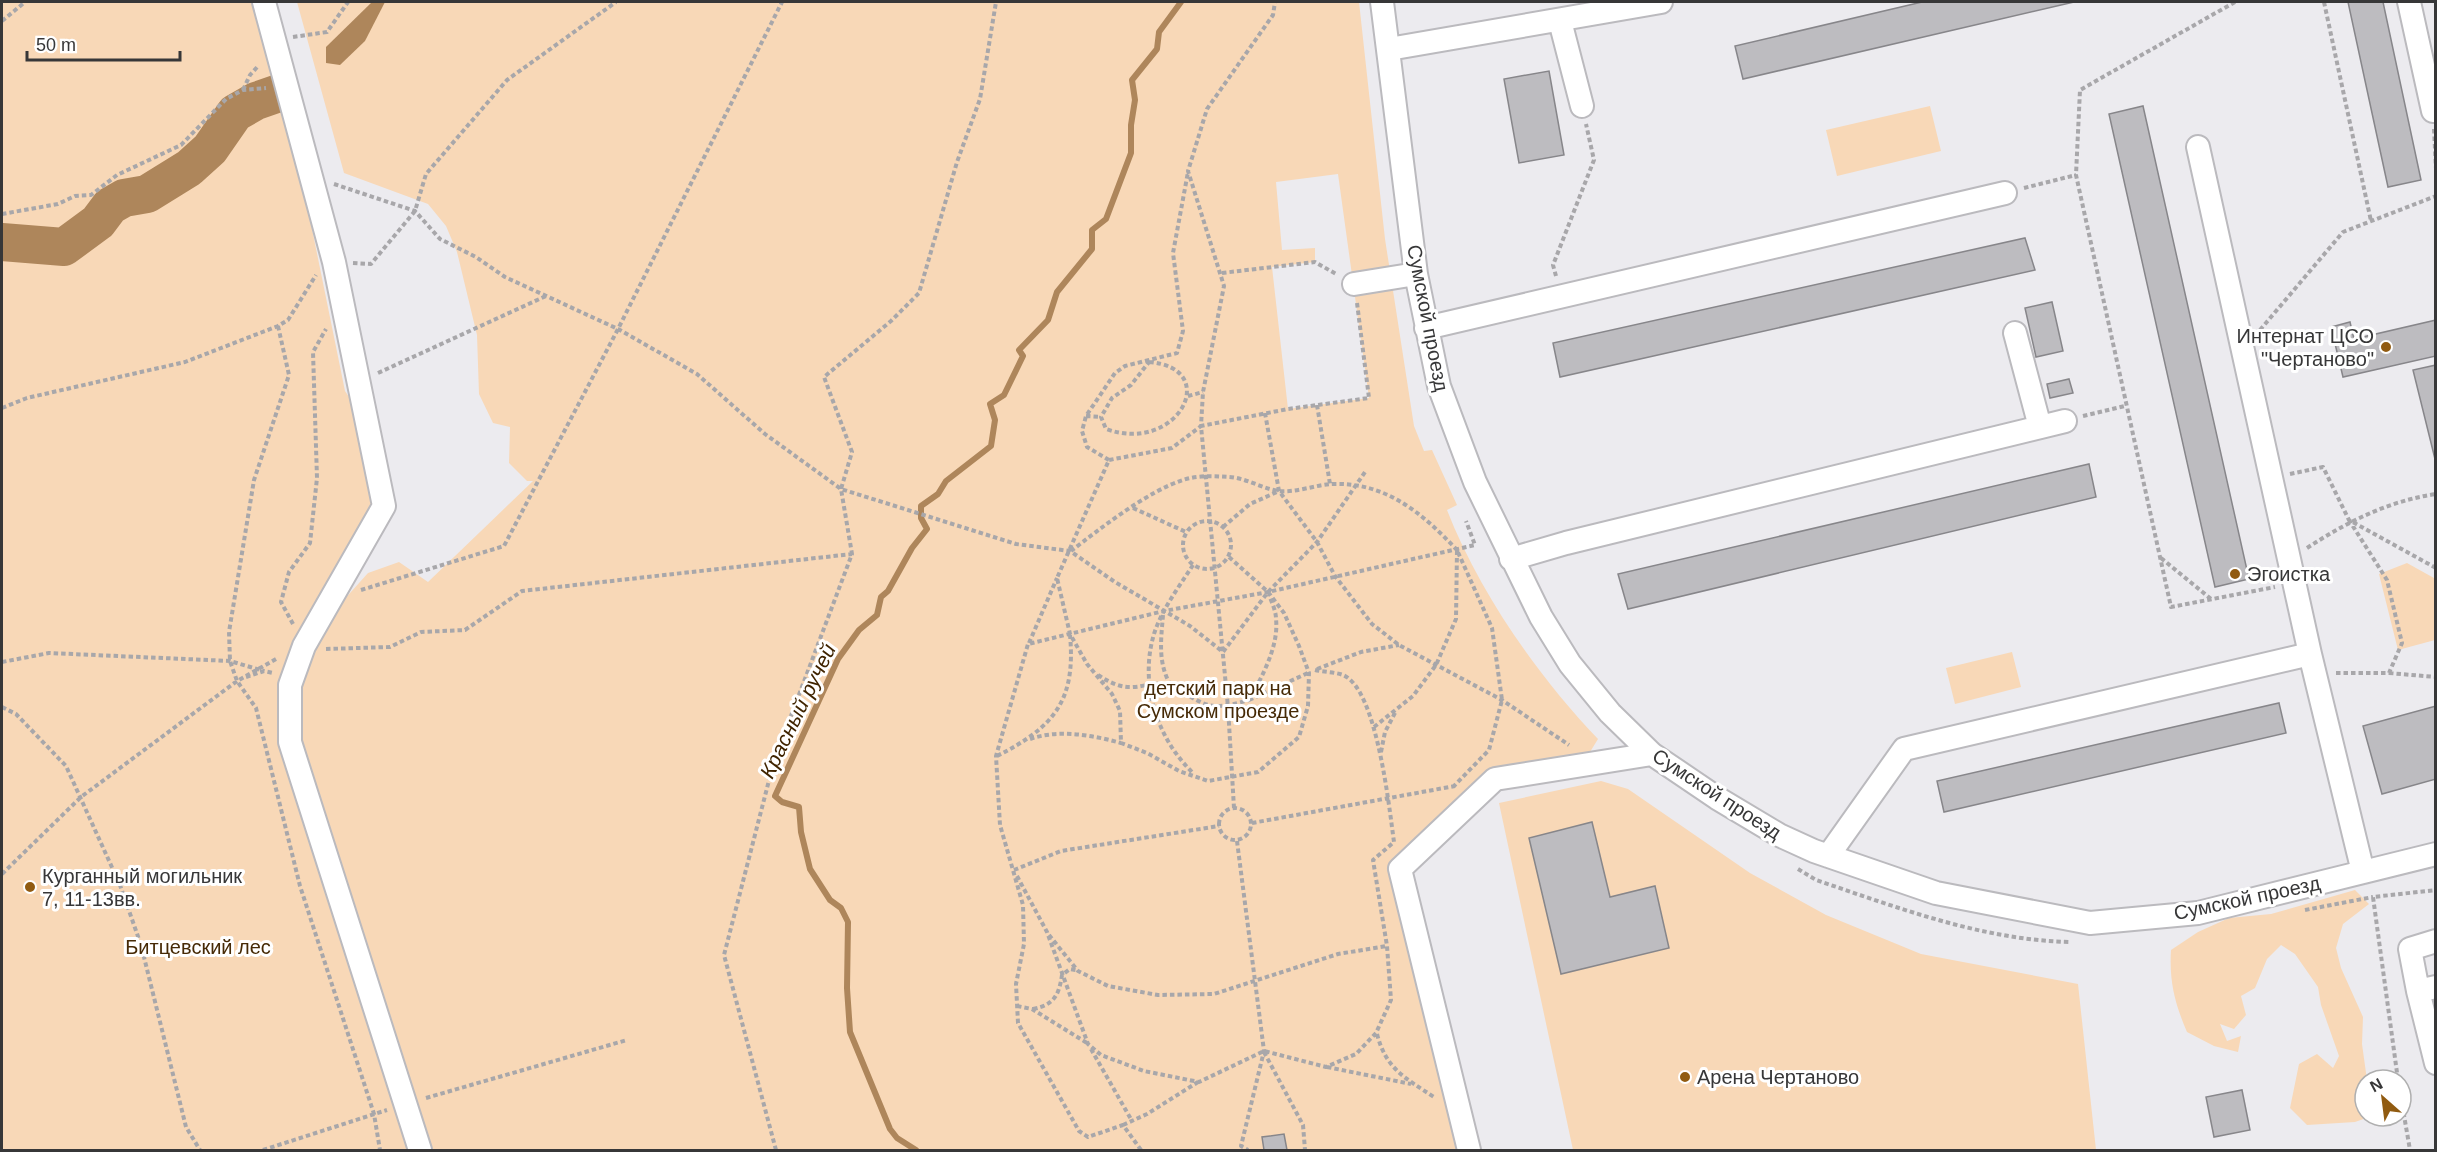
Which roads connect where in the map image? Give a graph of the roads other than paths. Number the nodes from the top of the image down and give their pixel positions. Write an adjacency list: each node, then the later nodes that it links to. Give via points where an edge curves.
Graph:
1 (264, 2): 26 (street, via 334,262 384,506 304,646 290,685 290,742)
2 (1382, 2): 6 (street, Сумской проезд)
3 (1661, 2): 5 (street)
4 (2409, 2): 8 (street)
5 (1560, 21): 6 (street); 7 (street)
6 (1389, 49): 11 (street, Сумской проезд)
7 (1582, 106)
8 (2434, 110)
9 (2198, 147): 18 (street)
10 (2005, 193): 13 (street)
11 (1416, 274): 12 (street); 13 (street, Сумской проезд)
12 (1354, 284)
13 (1426, 328): 17 (street, Сумской проезд, via 1439,386 1475,482)
14 (2015, 333): 16 (street)
15 (2065, 420): 16 (street)
16 (2040, 427): 17 (street)
17 (1511, 559): 19 (street, Сумской проезд, via 1570,664 1610,713)
18 (2310, 654): 21 (street, via 1904,749); 22 (street)
19 (1652, 754): 21 (street, Сумской проезд, via 1779,835); 27 (street, via 1496,778 1400,869)
20 (2436, 854): 22 (street, Сумской проезд)
21 (1828, 856): 22 (street, Сумской проезд, via 1935,893 2090,923 2198,913)
22 (2363, 872)
23 (2436, 941): 24 (street, via 2410,950)
24 (2427, 989): 25 (street)
25 (2436, 1063)
26 (420, 1150)
27 (1469, 1150)

